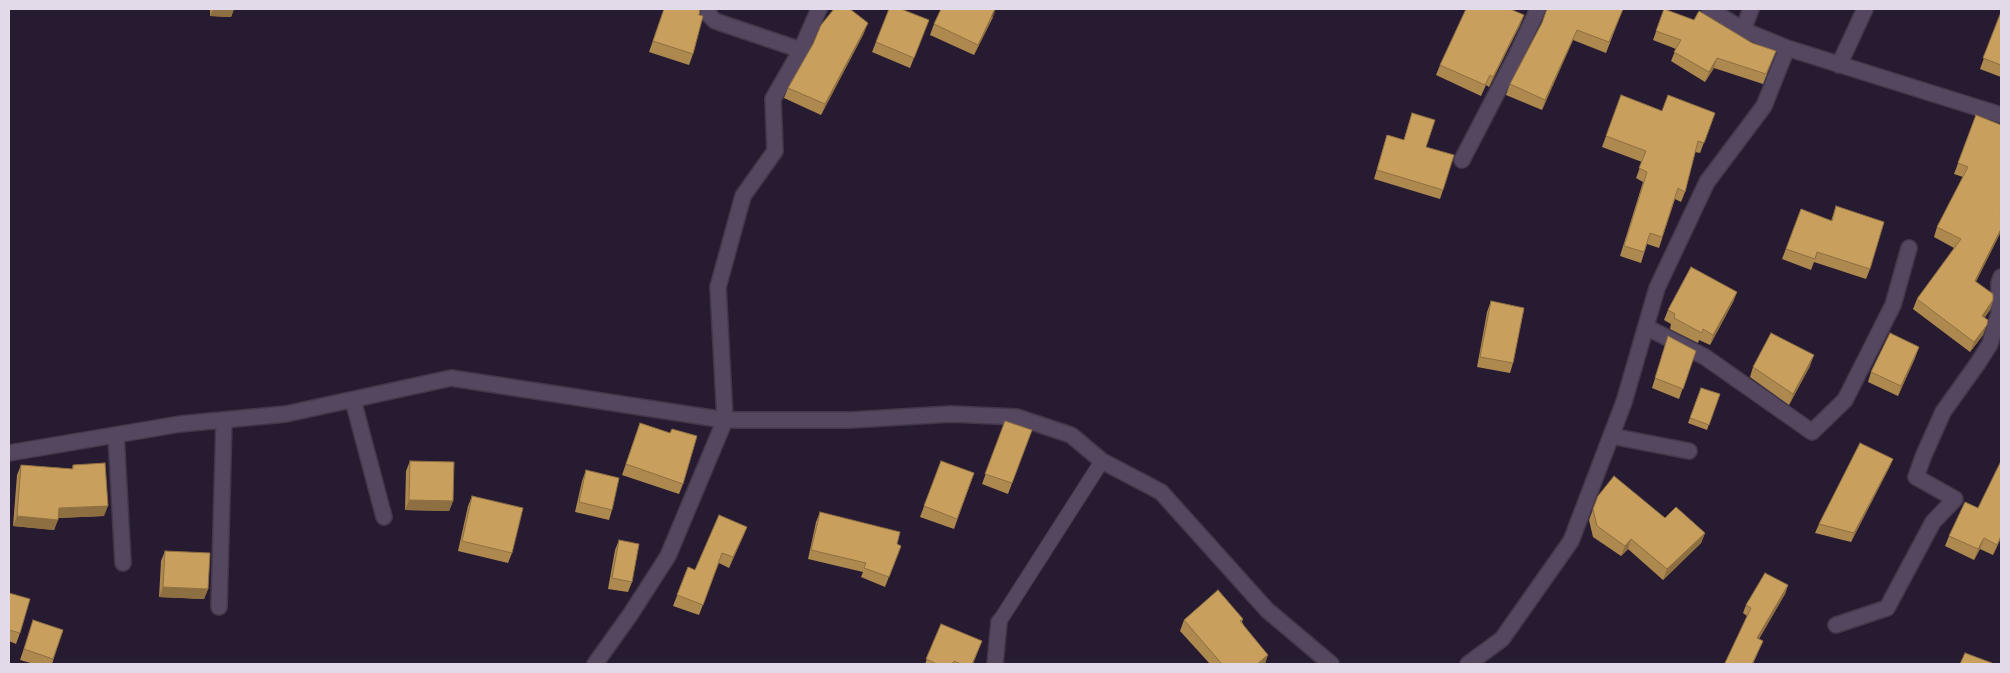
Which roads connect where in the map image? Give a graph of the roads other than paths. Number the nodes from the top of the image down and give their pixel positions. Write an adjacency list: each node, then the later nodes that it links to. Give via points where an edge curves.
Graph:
1 (709, 9): 9 (street, via 708,14 715,21)
2 (819, 9): 9 (street)
3 (1538, 9): 12 (street)
4 (1710, 9): 7 (street)
5 (1751, 9): 7 (street)
6 (1865, 9): 10 (street)
7 (1743, 30): 8 (street)
8 (1787, 48): 10 (street); 15 (street, via 1764,106 1707,182 1657,288)
9 (800, 50): 19 (street, via 773,99 776,151 743,196 718,287)
10 (1839, 66): 11 (street)
11 (2001, 115)
12 (1462, 160)
13 (1909, 248): 15 (street, via 1893,305 1845,400 1812,432 1705,357)
14 (2001, 277): 16 (street)
15 (1646, 327): 21 (street)
16 (1996, 347): 29 (street, via 1978,363 1943,412 1916,477 1955,499 1933,522 1888,608)
17 (353, 400): 18 (street, via 286,414); 19 (street, via 452,378); 25 (street)
18 (224, 420): 20 (street); 27 (street)
19 (725, 420): 24 (street, via 851,420 951,414 1017,417 1071,434); 30 (street, via 668,556)
20 (116, 435): 23 (street); 26 (street)
21 (1611, 436): 22 (street); 33 (street, via 1571,541 1502,638)
22 (1690, 452)
23 (9, 453)
24 (1102, 461): 28 (lane); 32 (street, via 1161,492 1267,610)
25 (384, 518)
26 (123, 563)
27 (219, 607)
28 (999, 622): 31 (street)
29 (1836, 625)
30 (595, 664)
31 (995, 664)
32 (1331, 664)
33 (1468, 664)

